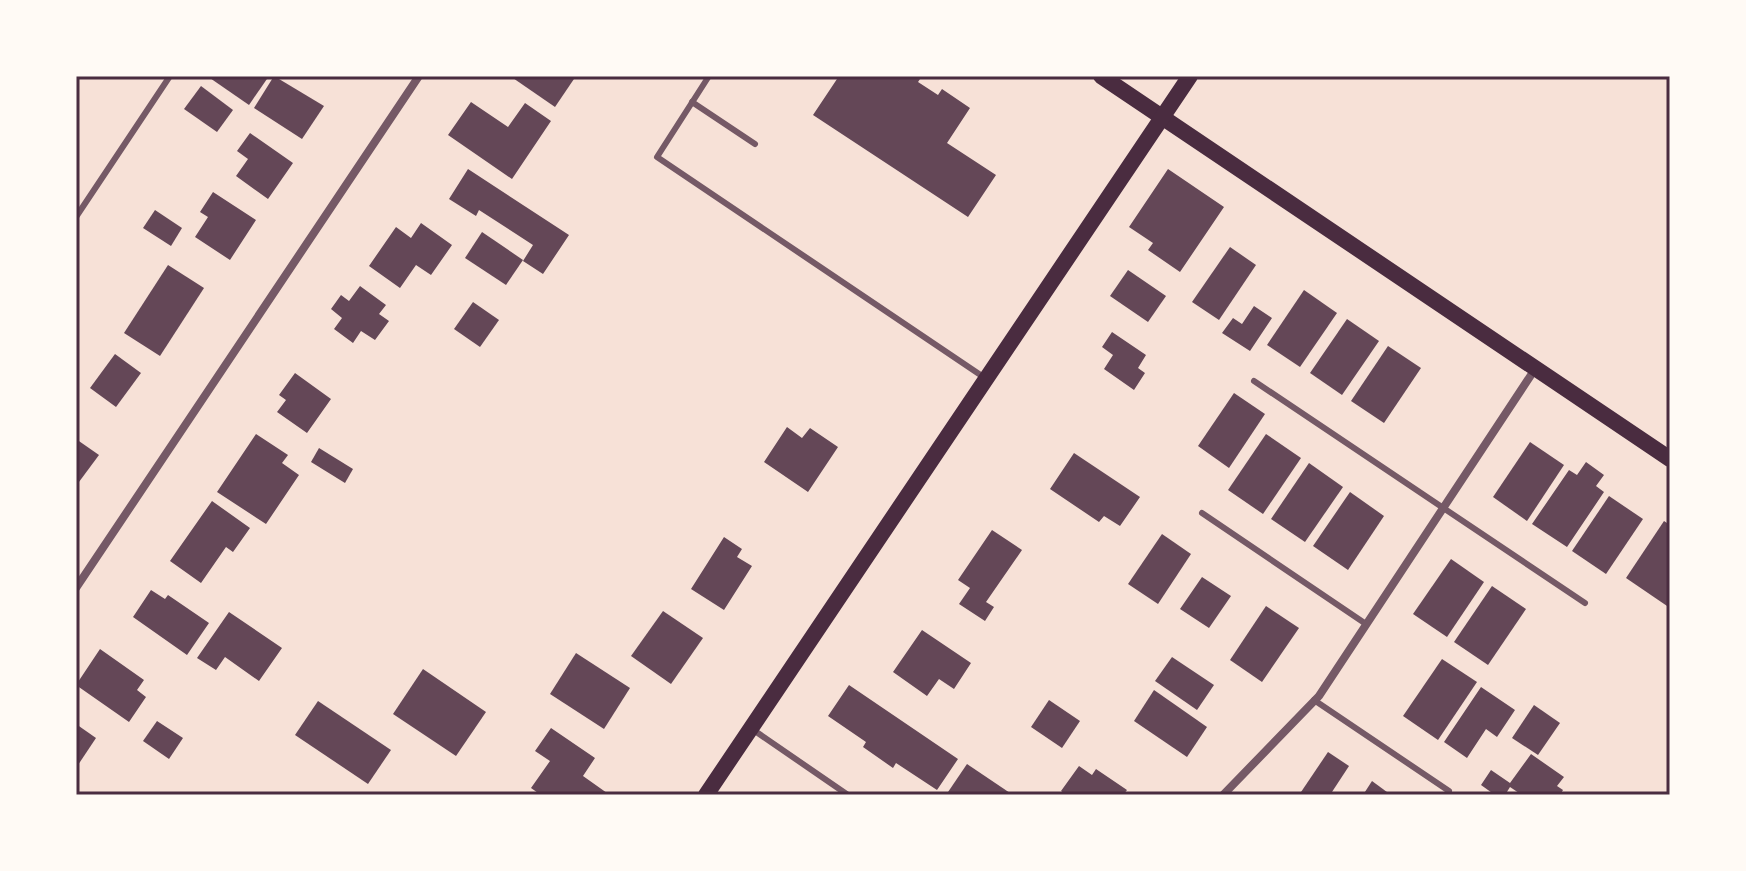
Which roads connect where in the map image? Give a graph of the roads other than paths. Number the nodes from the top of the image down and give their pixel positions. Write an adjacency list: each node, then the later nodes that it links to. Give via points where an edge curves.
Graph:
1 (170, 76): 9 (lane)
2 (419, 76): 16 (street)
3 (709, 76): 6 (lane)
4 (1101, 76): 7 (main road)
5 (1190, 76): 7 (main road)
6 (692, 102): 8 (lane); 11 (lane, via 657,157)
7 (1163, 117): 10 (main road); 11 (main road)
8 (755, 144)
9 (76, 217)
10 (1535, 369): 13 (main road); 14 (street)
11 (987, 378): 20 (main road)
12 (1254, 381): 14 (lane)
13 (1670, 459)
14 (1443, 508): 17 (lane); 18 (street)
15 (1202, 513): 18 (lane)
16 (76, 588)
17 (1585, 603)
18 (1366, 624): 19 (street)
19 (1314, 700): 21 (lane); 24 (street)
20 (751, 728): 22 (main road); 23 (lane)
21 (1449, 791)
22 (706, 795)
23 (848, 795)
24 (1223, 795)

